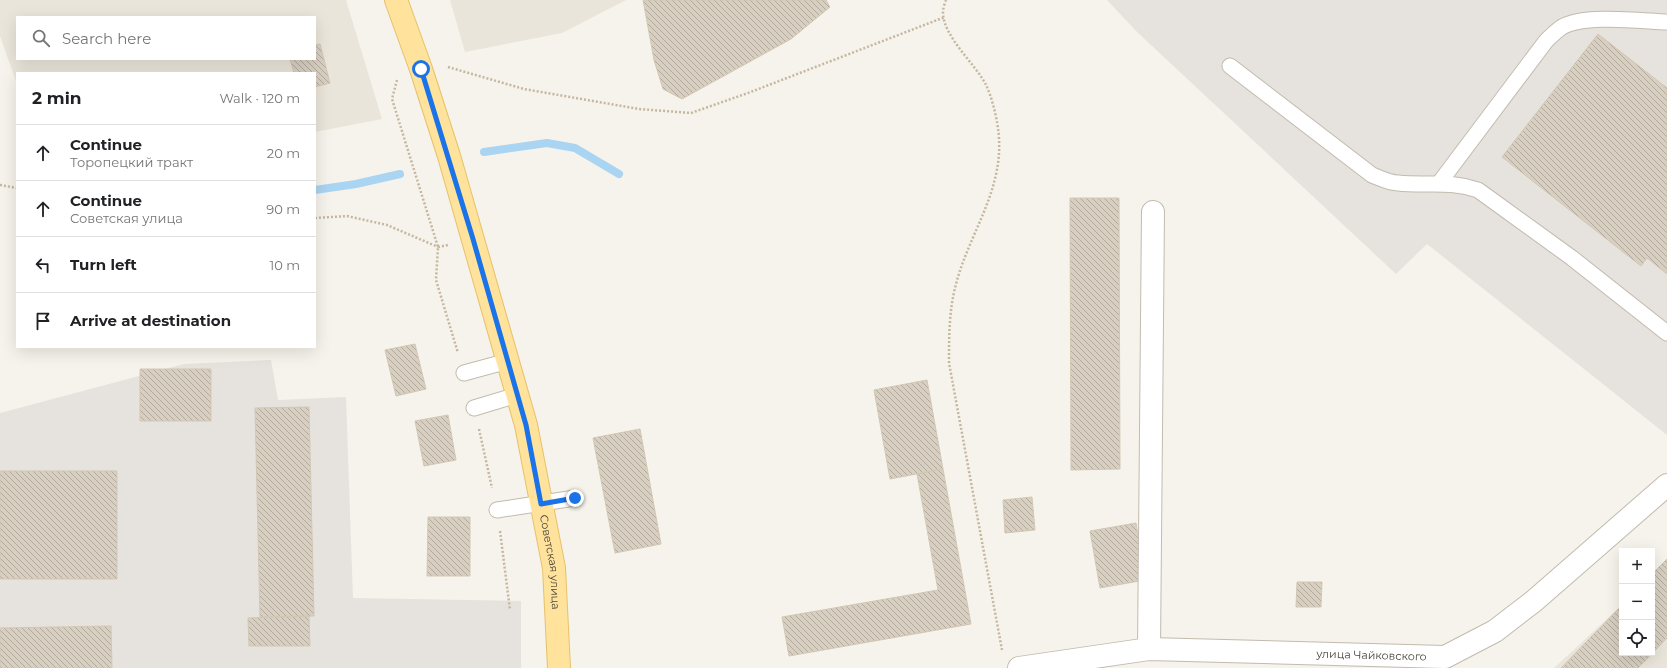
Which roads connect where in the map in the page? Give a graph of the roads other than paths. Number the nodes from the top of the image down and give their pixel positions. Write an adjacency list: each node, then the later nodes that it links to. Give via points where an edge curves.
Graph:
1 (396, 0): 7 (main road, Советская улица, via 449,156)
2 (1667, 22): 4 (lane, via 1602,20 1562,27 1546,41)
3 (1230, 66): 4 (lane, via 1372,175 1397,183)
4 (1440, 182): 6 (lane, via 1478,190 1572,258)
5 (1153, 212): 15 (street)
6 (1667, 333)
7 (508, 361): 8 (lane); 9 (main road, Советская улица)
8 (464, 373)
9 (517, 395): 10 (lane); 13 (main road, Советская улица, via 526,425)
10 (474, 408)
11 (1667, 485): 16 (street, улица Чайковского, via 1534,601)
12 (575, 498): 13 (lane)
13 (541, 504): 14 (lane); 17 (main road, Советская улица, via 554,568)
14 (497, 510)
15 (1149, 649): 16 (street, улица Чайковского); 18 (street, улица Чайковского)
16 (1450, 662)
17 (559, 668)
18 (1019, 668)

